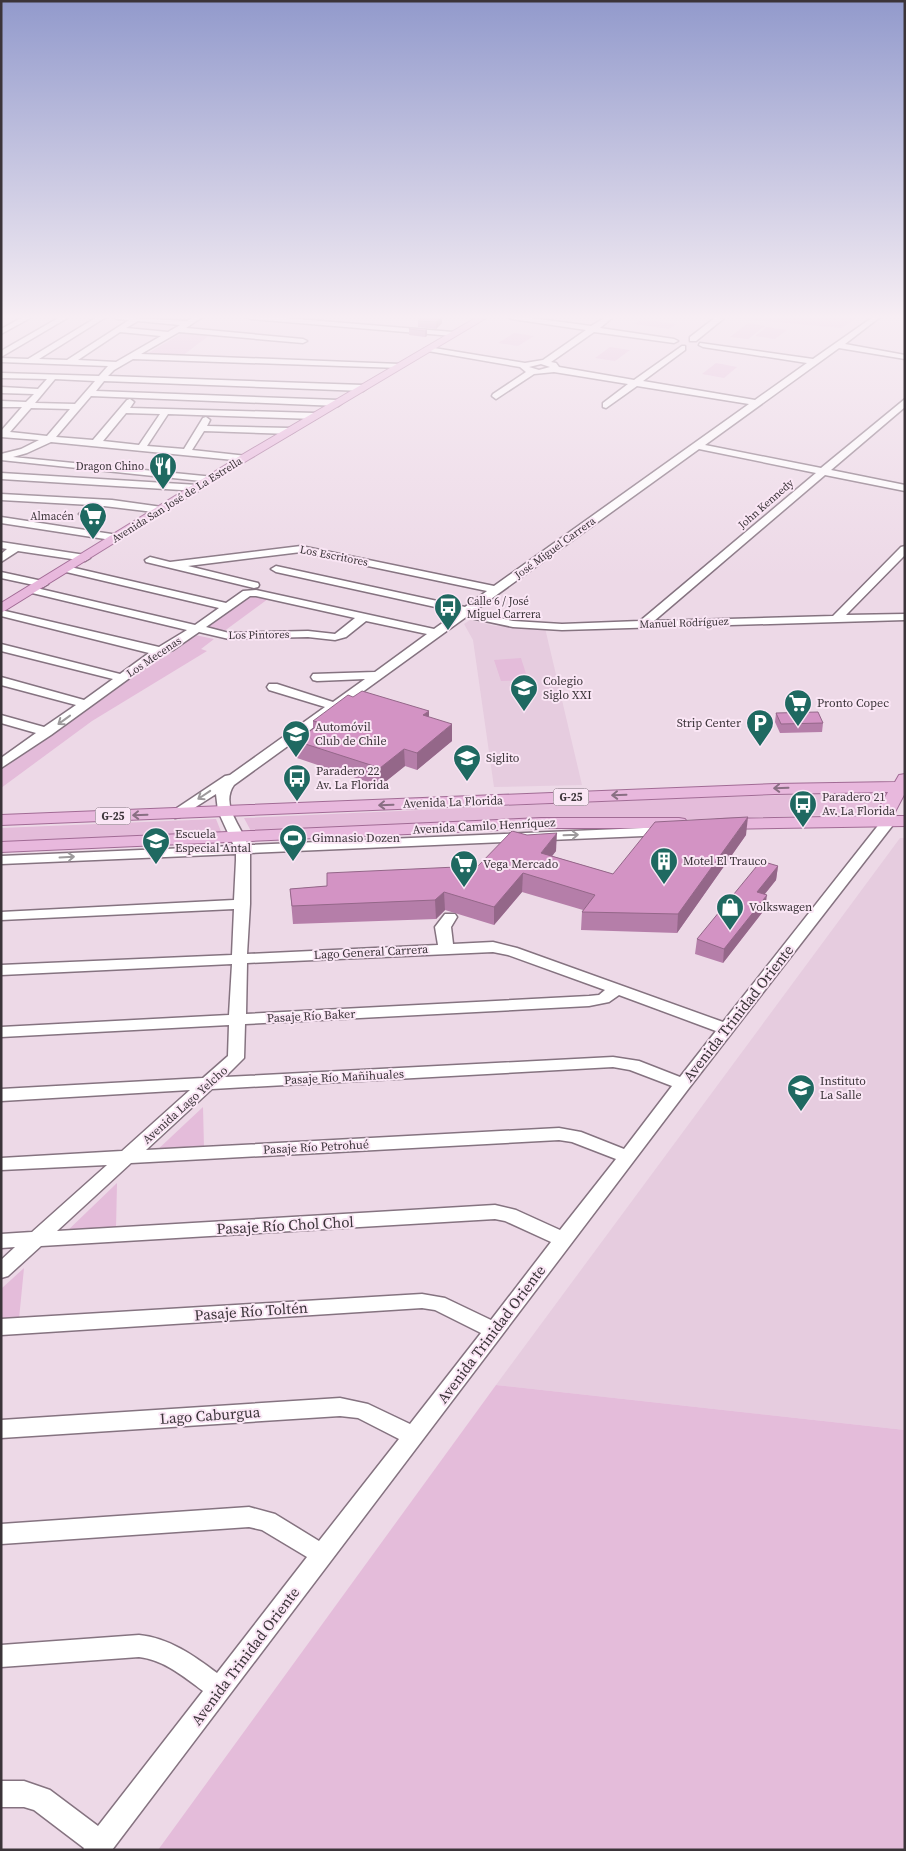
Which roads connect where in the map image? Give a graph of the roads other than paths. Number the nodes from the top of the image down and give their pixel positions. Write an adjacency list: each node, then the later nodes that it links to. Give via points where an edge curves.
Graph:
1 (80, 403): 9 (street)
2 (129, 403): 10 (street)
3 (216, 403): 12 (street)
4 (338, 403): 13 (main road, Avenida San José de La Estrella)
5 (756, 403): 19 (street, José Miguel Carrera)
6 (903, 403): 24 (street, John Kennedy)
7 (1, 404): 8 (street)
8 (28, 405): 9 (street); 16 (street)
9 (77, 407): 17 (street)
10 (124, 410): 11 (street); 18 (street)
11 (166, 411): 12 (street); 20 (street)
12 (210, 413): 13 (street); 14 (street)
13 (315, 416): 15 (main road, Avenida San José de La Estrella)
14 (201, 428): 15 (street); 21 (street)
15 (290, 431): 23 (main road, Avenida San José de La Estrella)
16 (2, 435): 17 (street)
17 (49, 439): 18 (street); 22 (street)
18 (94, 444): 20 (street)
19 (696, 446): 24 (street); 47 (street, José Miguel Carrera)
20 (141, 448): 21 (street)
21 (186, 453): 23 (street)
22 (1, 457): 26 (street)
23 (244, 458): 26 (main road, Avenida San José de La Estrella)
24 (823, 472): 28 (street); 54 (street, John Kennedy)
25 (1, 476): 27 (street)
26 (211, 479): 27 (main road, Avenida San José de La Estrella)
27 (198, 488): 31 (main road, Avenida San José de La Estrella)
28 (905, 488)
29 (1, 497): 30 (street)
30 (101, 502): 31 (street); 32 (street)
31 (162, 510): 34 (main road, Avenida San José de La Estrella)
32 (84, 514)
33 (1, 520): 34 (street)
34 (118, 538): 39 (main road, Avenida San José de La Estrella)
35 (1, 545): 36 (street)
36 (16, 547): 39 (street); 40 (street)
37 (304, 549): 42 (street, Los Escritores); 45 (street, Los Mecenas); 47 (street, Los Escritores)
38 (905, 549): 53 (street)
39 (85, 558): 43 (main road, Avenida San José de La Estrella)
40 (1, 559)
41 (150, 560): 42 (street)
42 (169, 565): 45 (street)
43 (66, 569): 46 (main road, Avenida San José de La Estrella); 48 (street)
44 (1, 575): 46 (street, Los Pintores)
45 (262, 580): 48 (street, Los Mecenas); 50 (street, Manuel Rodríguez); 52 (street)
46 (38, 587): 49 (main road, Avenida San José de La Estrella); 55 (street, Los Pintores)
47 (496, 590): 50 (street, José Miguel Carrera)
48 (226, 606): 55 (street, Los Mecenas)
49 (1, 610): 58 (street)
50 (466, 612): 54 (street, Manuel Rodríguez, via 499,621 538,626); 56 (street, José Miguel Carrera)
51 (905, 616): 53 (street, Manuel Rodríguez)
52 (364, 617): 55 (street, Los Pintores, via 335,637 302,634 229,636); 56 (street)
53 (836, 619): 54 (street, Manuel Rodríguez)
54 (644, 624)
55 (195, 628): 58 (street, Los Mecenas)
56 (436, 634): 59 (street, José Miguel Carrera)
57 (1, 647): 61 (street)
58 (160, 651): 61 (street, Los Mecenas)
59 (378, 675): 60 (street); 65 (street, José Miguel Carrera)
60 (317, 677)
61 (123, 678): 64 (street, Los Mecenas)
62 (1, 681): 64 (street)
63 (273, 688): 65 (street)
64 (86, 704): 67 (street, Los Mecenas, one-way to 67)
65 (334, 706): 69 (street, José Miguel Carrera)
66 (1, 719): 67 (street)
67 (47, 732): 68 (street, Los Mecenas)
68 (3, 761)
69 (234, 778): 71 (street, José Miguel Carrera, via 221,794); 73 (street, José Miguel Carrera, one-way to 73)
70 (903, 784): 71 (main road, Avenida La Florida / G-25, one-way to 71); 75 (main road, Avenida Trinidad Oriente, via 886,812)
71 (224, 812): 73 (main road, Avenida La Florida / G-25); 76 (street, José Miguel Carrera)
72 (905, 812): 75 (main road, Avenida Trinidad Oriente)
73 (175, 814): 74 (main road, Avenida La Florida / G-25, one-way to 74)
74 (1, 820)
75 (897, 821): 76 (main road, Avenida Camilo Henríquez / G-25, one-way to 75, via 541,823 702,826); 88 (street, Avenida Trinidad Oriente)
76 (240, 843): 77 (main road, Avenida Camilo Henríquez / G-25); 79 (street, Avenida Camilo Henríquez, one-way to 76); 80 (street, Avenida Lago Yelcho)
77 (64, 844): 78 (main road, Avenida Camilo Henríquez / G-25); 79 (main road)
78 (1, 847)
79 (1, 859)
80 (243, 904): 81 (street); 84 (street, Avenida Lago Yelcho)
81 (1, 916)
82 (450, 917): 83 (street, via 443,927)
83 (446, 948): 84 (street, Lago General Carrera); 86 (street, Lago General Carrera, via 486,946 506,949)
84 (241, 958): 85 (street, Lago General Carrera); 87 (street, Avenida Lago Yelcho)
85 (1, 970)
86 (617, 989): 87 (street, Pasaje Río Baker, via 604,998 589,1001); 88 (street, Lago General Carrera)
87 (238, 1020): 89 (street, Pasaje Río Baker); 90 (street, Avenida Lago Yelcho, via 236,1058)
88 (726, 1029): 91 (street, Avenida Trinidad Oriente)
89 (1, 1032)
90 (208, 1084): 91 (street, Pasaje Río Mañihuales, via 614,1062 640,1067); 92 (street, Pasaje Río Mañihuales); 94 (street, Avenida Lago Yelcho)
91 (683, 1084): 93 (street, Avenida Trinidad Oriente)
92 (1, 1095)
93 (627, 1157): 94 (street, Pasaje Río Petrohué, via 576,1136 559,1134); 97 (street, Avenida Trinidad Oriente)
94 (127, 1158): 95 (street, Pasaje Río Petrohué); 96 (street, Avenida Lago Yelcho)
95 (1, 1164)
96 (36, 1239): 97 (street, Pasaje Río Chol Chol, via 495,1212 509,1214); 98 (street, Pasaje Río Chol Chol); 99 (street, Avenida Lago Yelcho)
97 (564, 1240): 101 (street, Avenida Trinidad Oriente)
98 (1, 1242)
99 (1, 1271)
100 (1, 1327): 101 (street, Pasaje Río Toltén, via 422,1301 438,1303)
101 (494, 1330): 103 (street, Avenida Trinidad Oriente)
102 (1, 1429): 103 (street, Lago Caburgua, via 340,1407 361,1410)
103 (413, 1436): 105 (street, Avenida Trinidad Oriente)
104 (1, 1534): 105 (street, via 249,1517 267,1521)
105 (322, 1555): 107 (street, Avenida Trinidad Oriente)
106 (1, 1656): 107 (street, via 152,1646)
107 (220, 1688): 109 (street, Avenida Trinidad Oriente)
108 (1, 1794): 109 (street, via 24,1794 41,1799)
109 (98, 1847)

